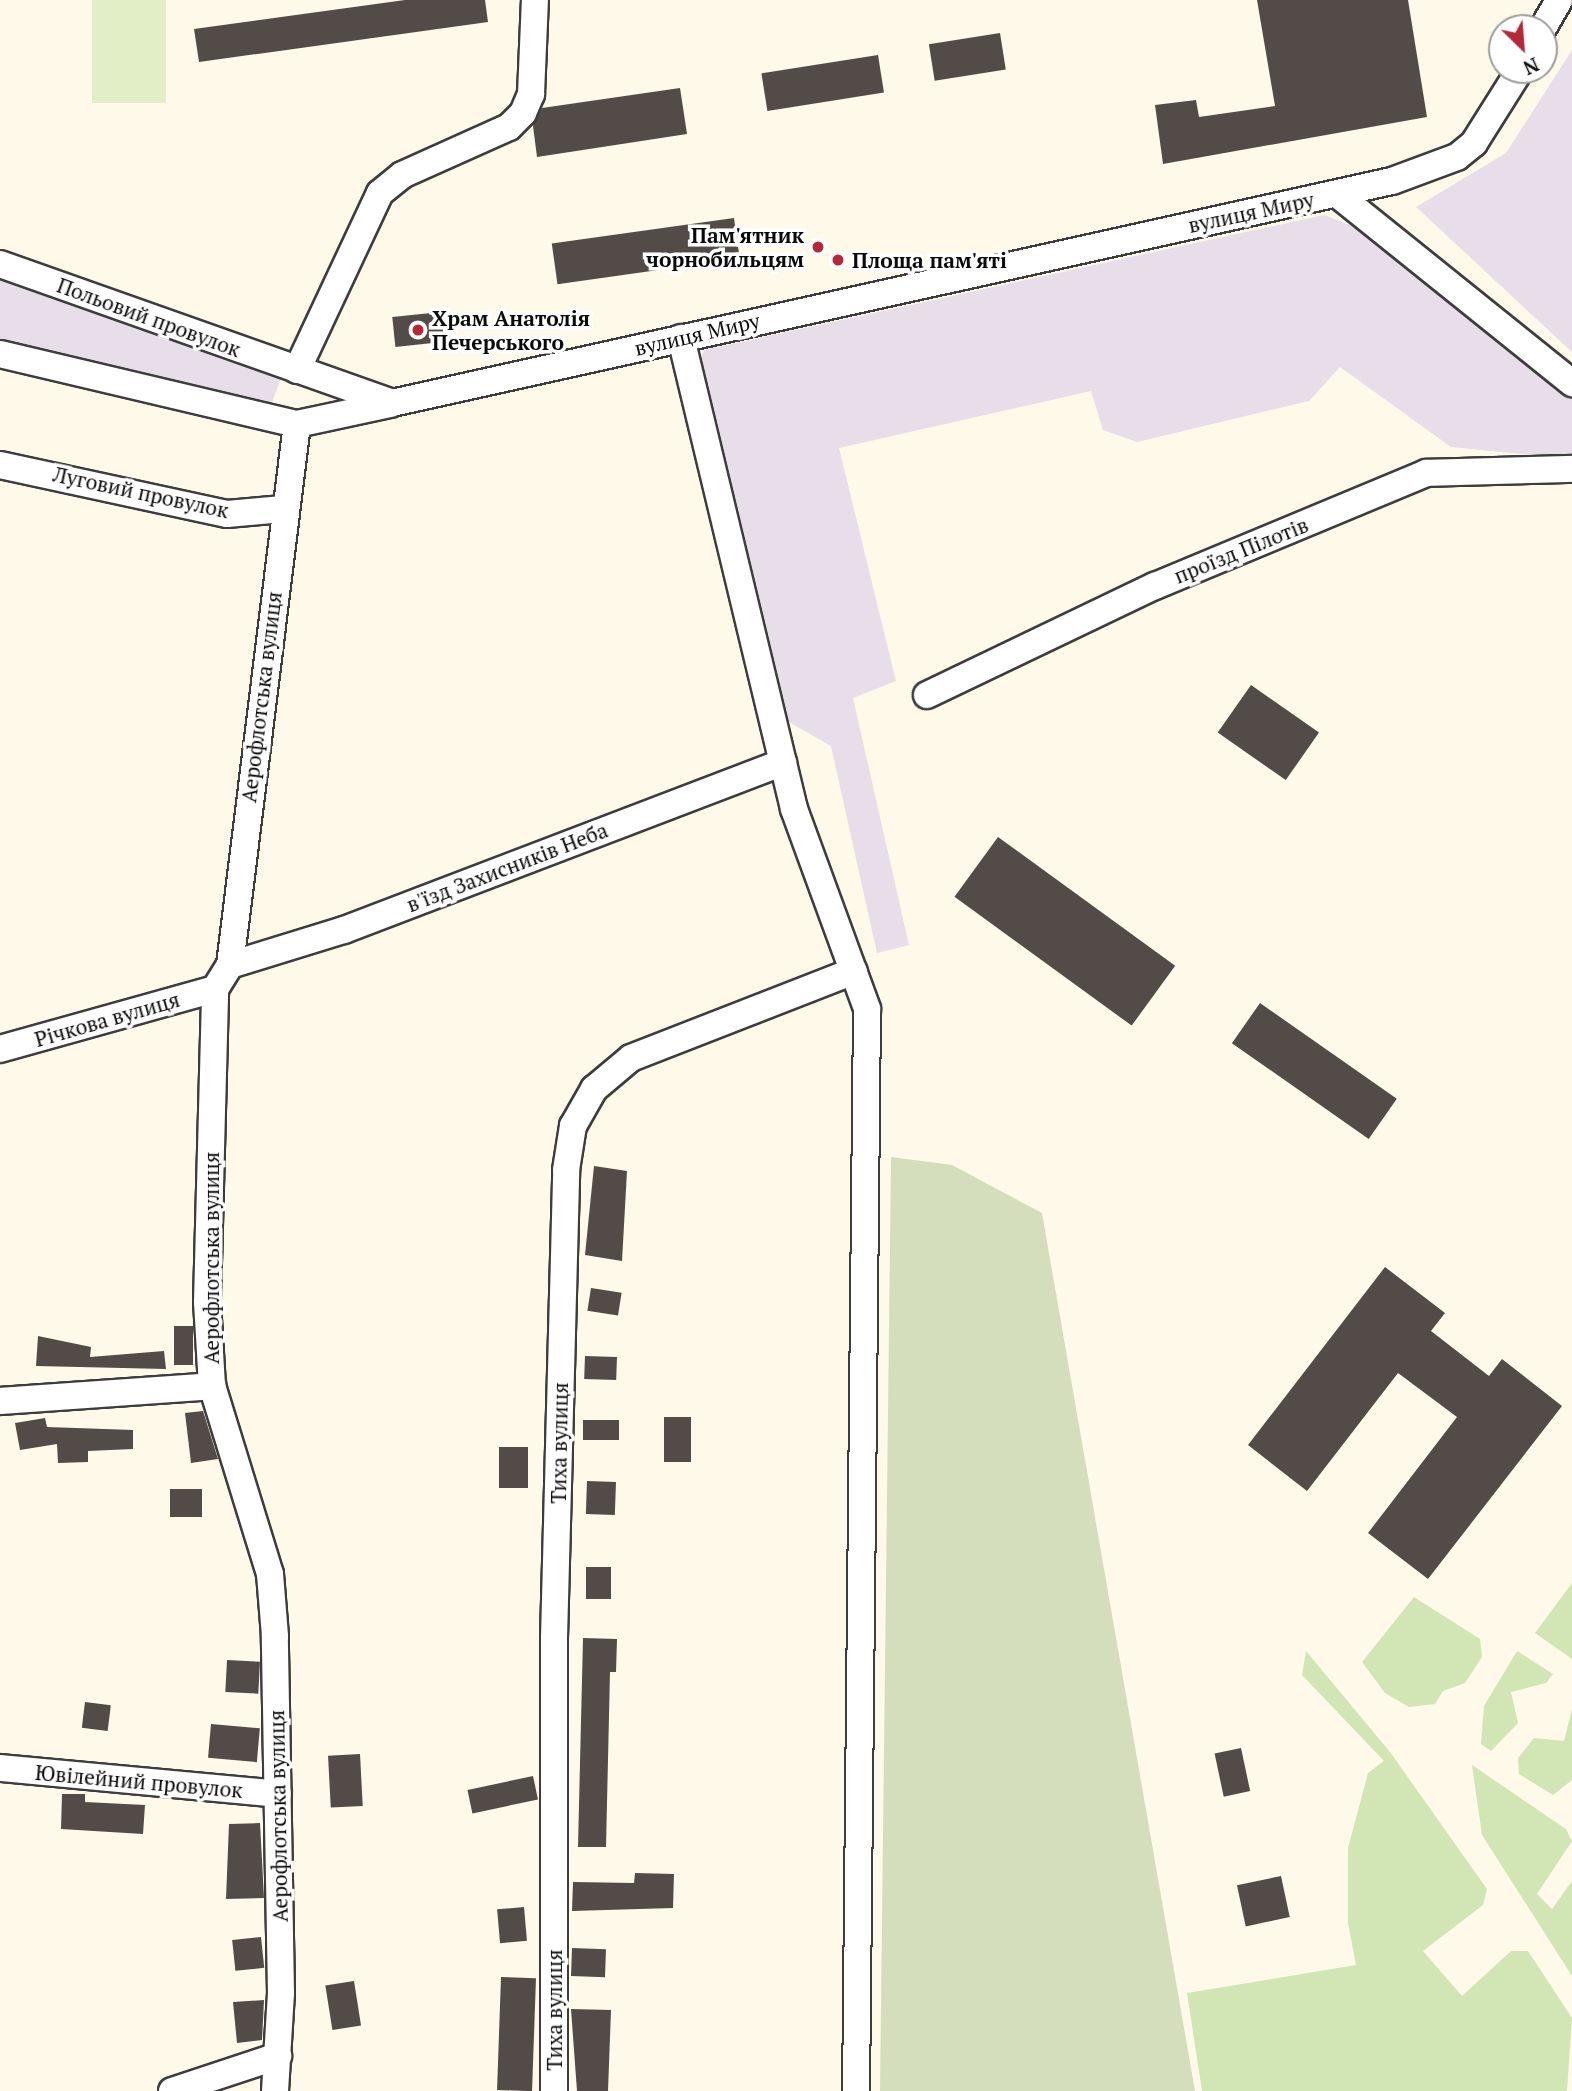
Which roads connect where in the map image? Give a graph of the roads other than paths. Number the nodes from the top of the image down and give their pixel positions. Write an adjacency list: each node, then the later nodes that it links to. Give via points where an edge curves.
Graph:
1 (535, 0): 7 (street, via 531,94 523,113 509,127 402,174 380,193)
2 (1512, 84): 3 (street, вулиця Миру, via 1489,127 1457,157)
3 (1337, 194): 5 (street, вулиця Миру); 8 (street)
4 (0, 264): 7 (street, Польовий провулок)
5 (681, 338): 9 (street, вулиця Миру); 15 (street)
6 (0, 354): 10 (street)
7 (297, 370): 9 (street)
8 (1572, 383)
9 (391, 404): 10 (street, вулиця Миру)
10 (297, 424): 13 (street, Аерофлотська вулиця)
11 (0, 465): 13 (street, Луговий провулок, via 227,514)
12 (1572, 468): 14 (street, проїзд Пілотів, via 1426,474 1154,586)
13 (282, 509): 16 (street, Аерофлотська вулиця)
14 (927, 695)
15 (783, 762): 16 (street, в'їзд Захисників Неба, via 344,930); 17 (street)
16 (230, 965): 18 (street, Аерофлотська вулиця)
17 (854, 971): 27 (street, Тиха вулиця, via 632,1058 594,1089 573,1126 566,1170 555,1624); 28 (street, via 867,1009)
18 (215, 989): 19 (street, Річкова вулиця); 20 (street, Аерофлотська вулиця, via 208,1302)
19 (0, 1049)
20 (212, 1386): 21 (street); 23 (street, Аерофлотська вулиця, via 270,1574)
21 (0, 1401)
22 (0, 1768): 23 (street, Ювілейний провулок)
23 (278, 1794): 24 (street, Аерофлотська вулиця)
24 (278, 2056): 25 (street); 26 (street, Аерофлотська вулиця)
25 (172, 2091)
26 (275, 2091)
27 (554, 2091)
28 (856, 2091)

